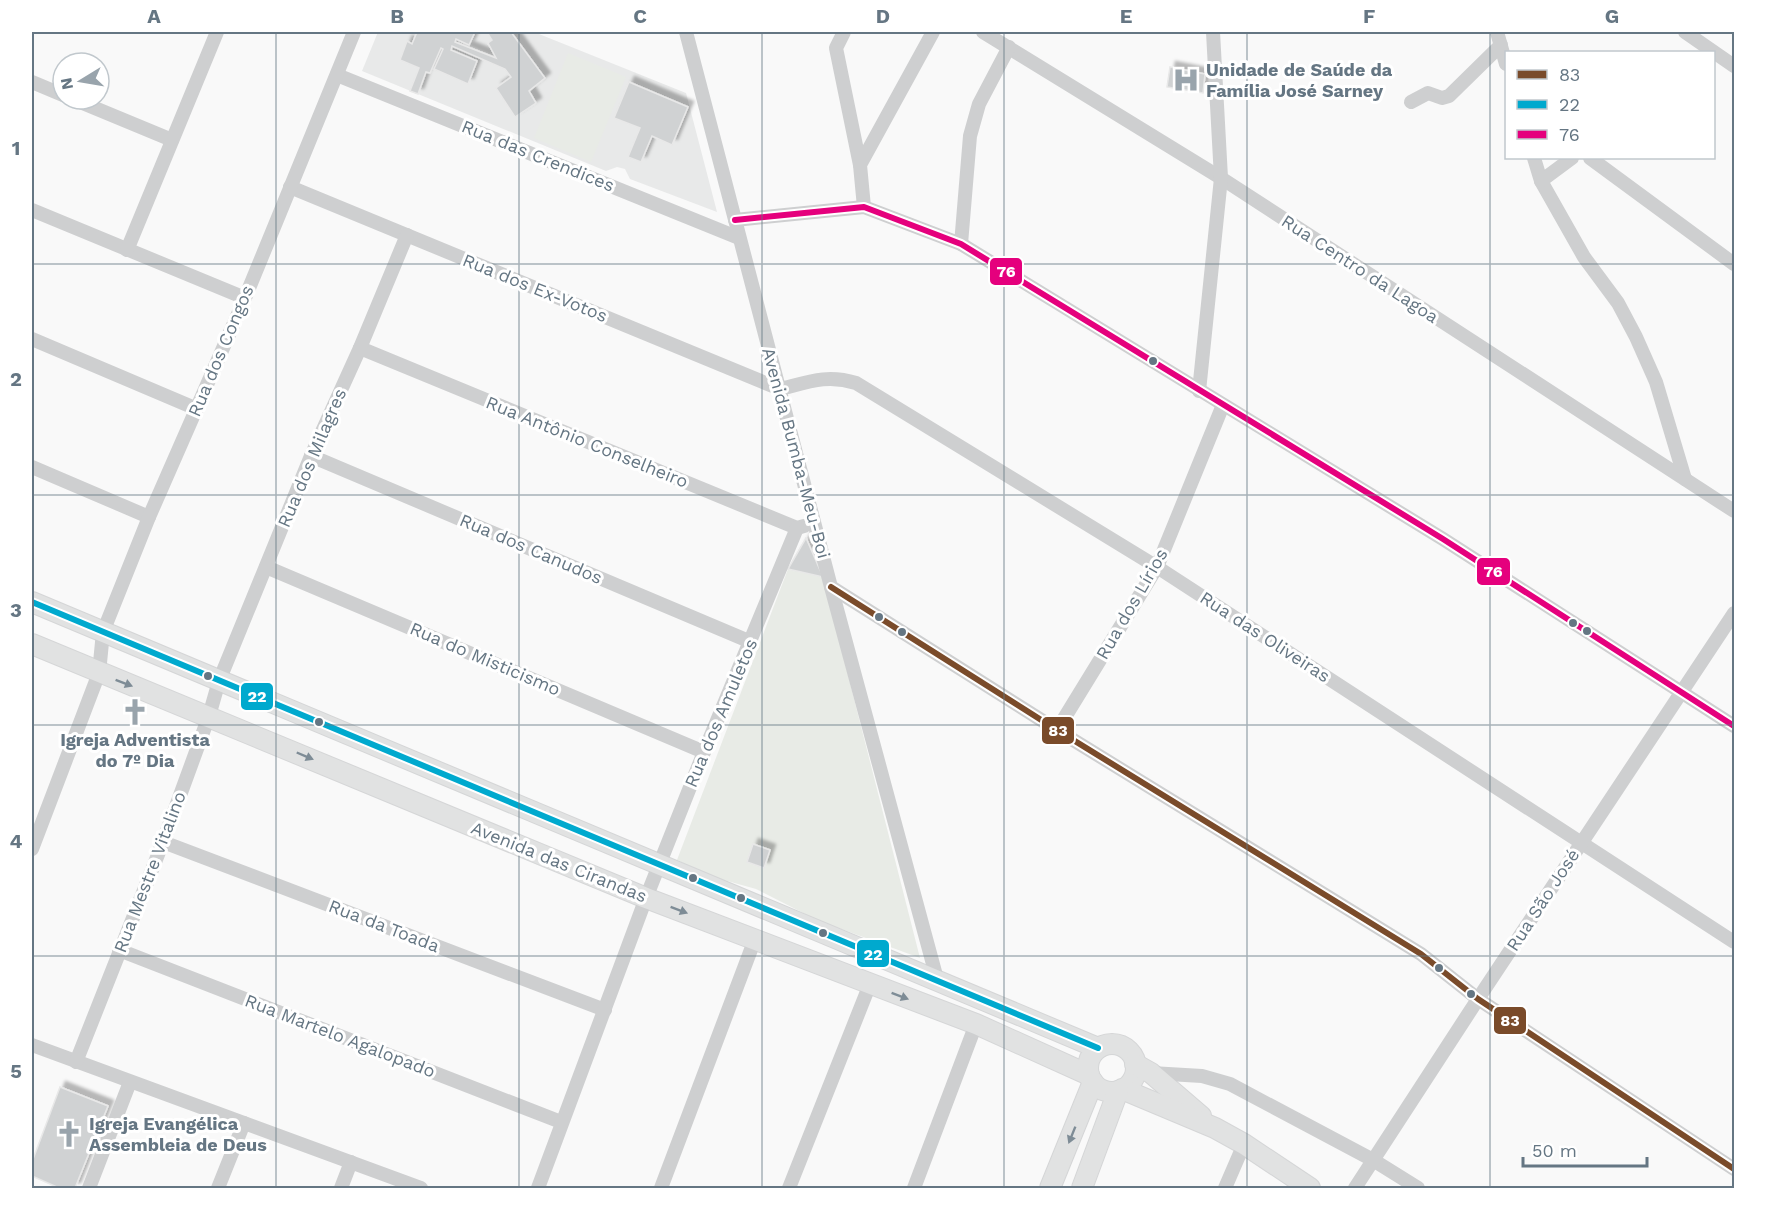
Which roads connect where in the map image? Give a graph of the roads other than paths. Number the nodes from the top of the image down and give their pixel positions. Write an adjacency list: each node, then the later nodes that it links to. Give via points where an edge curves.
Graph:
1 (217, 32): 20 (street)
2 (354, 32): 15 (street, Rua dos Congos)
3 (686, 32): 30 (street, Avenida Bumba-Meu-Boi)
4 (844, 32): 24 (street, via 836,48)
5 (933, 32): 24 (street)
6 (983, 32): 10 (street, Rua Centro da Lagoa)
7 (1213, 32): 25 (street)
8 (1685, 32): 11 (street)
9 (1499, 38): 13 (street); 18 (street, via 1449,96 1428,93)
10 (1009, 47): 25 (street, Rua Centro da Lagoa); 33 (street, via 979,104 970,136)
11 (1712, 51)
12 (1715, 53): 14 (street)
13 (1505, 60)
14 (1734, 66)
15 (337, 75): 27 (street, Rua dos Congos); 32 (street, Rua das Crendices)
16 (32, 82): 17 (street)
17 (51, 90)
18 (1411, 102)
19 (102, 111): 20 (street)
20 (172, 140): 34 (street)
21 (1534, 159): 26 (street)
22 (1571, 159): 26 (street)
23 (1591, 159): 35 (street)
24 (860, 165): 28 (street)
25 (1221, 178): 40 (street); 45 (street, Rua Centro da Lagoa)
26 (1541, 181): 45 (street, via 1636,337 1656,382)
27 (290, 188): 31 (street, Rua dos Ex-Votos); 36 (street, Rua dos Congos)
28 (864, 207): 30 (street); 33 (street)
29 (32, 210): 34 (street)
30 (735, 220): 32 (street, Avenida Bumba-Meu-Boi)
31 (407, 235): 38 (street, Rua dos Milagres); 39 (street, Rua dos Ex-Votos)
32 (739, 238): 39 (street, Avenida Bumba-Meu-Boi)
33 (961, 244): 40 (street)
34 (127, 250): 36 (street)
35 (1734, 264)
36 (245, 298): 42 (street, Rua dos Congos)
37 (32, 339): 42 (street)
38 (360, 348): 43 (street, Rua dos Milagres); 49 (street, Rua Antônio Conselheiro)
39 (780, 389): 48 (street, Avenida Bumba-Meu-Boi); 51 (street, Rua das Oliveiras, via 825,378 856,383)
40 (1199, 391): 41 (street)
41 (1223, 405): 51 (street, Rua dos Lírios); 60 (street, via 1443,539)
42 (197, 409): 47 (street, Rua dos Congos)
43 (311, 456): 50 (street, Rua dos Milagres); 56 (street, Rua dos Canudos)
44 (32, 467): 47 (street)
45 (1684, 479): 46 (street, Rua Centro da Lagoa)
46 (1734, 511)
47 (149, 518): 55 (street, Rua dos Congos)
48 (815, 522): 49 (street); 52 (street, Avenida Bumba-Meu-Boi)
49 (797, 528): 56 (street, Rua dos Amuletos)
50 (266, 567): 59 (street, Rua dos Milagres); 64 (street, Rua do Misticismo)
51 (1157, 567): 63 (street, Rua dos Lírios); 66 (street, Rua das Oliveiras)
52 (831, 587): 63 (street); 73 (street, Avenida Bumba-Meu-Boi)
53 (32, 603): 55 (street, Avenida das Cirandas)
54 (1734, 613): 60 (street, Rua São José)
55 (103, 633): 58 (street, Rua dos Congos); 59 (street, Avenida das Cirandas)
56 (751, 642): 64 (street, Rua dos Amuletos)
57 (32, 644): 58 (street, Avenida das Cirandas)
58 (99, 673): 61 (street, Avenida das Cirandas, one-way to 61); 67 (street, Rua dos Congos)
59 (219, 681): 61 (street, Rua Mestre Vitalino); 68 (street, Avenida das Cirandas)
60 (1681, 693): 62 (street); 66 (street, Rua São José)
61 (209, 716): 65 (street, Rua Mestre Vitalino); 69 (street, Avenida das Cirandas, one-way to 69)
62 (1734, 726)
63 (1057, 730): 75 (street, via 1421,954)
64 (704, 752): 68 (street, Rua dos Amuletos)
65 (163, 842): 72 (street, Rua Mestre Vitalino); 76 (street, Rua da Toada)
66 (1582, 842): 71 (street, Rua das Oliveiras); 75 (street, Rua São José)
67 (32, 849)
68 (659, 866): 69 (street, Rua dos Amuletos); 73 (street, Avenida das Cirandas)
69 (646, 897): 70 (street, Avenida das Cirandas, one-way to 70); 76 (street, Rua dos Amuletos)
70 (755, 939): 74 (street, Avenida das Cirandas); 97 (street)
71 (1734, 942)
72 (119, 950): 80 (street, Rua Mestre Vitalino); 85 (street, Rua Martelo Agalopado)
73 (937, 979): 79 (street, Avenida das Cirandas)
74 (870, 984): 77 (street, Avenida das Cirandas, one-way to 77); 98 (street)
75 (1478, 999): 89 (street, Rua São José); 91 (street)
76 (605, 1011): 85 (street, Rua dos Amuletos)
77 (976, 1024): 82 (street, Avenida das Cirandas); 99 (street)
78 (32, 1045): 80 (street)
79 (1098, 1048): 81 (street, via 1122,1046); 82 (street, via 1090,1058)
80 (76, 1062): 83 (street)
81 (1143, 1068): 84 (street); 87 (street); 89 (street, via 1230,1084)
82 (1091, 1079): 84 (street, via 1102,1090); 100 (street, one-way to 100)
83 (130, 1082): 86 (street); 92 (street)
84 (1120, 1090): 87 (street); 101 (street)
85 (561, 1122): 96 (street, Rua dos Amuletos)
86 (244, 1123): 90 (street); 93 (street)
87 (1215, 1128): 88 (street)
88 (1244, 1144): 102 (street); 103 (street)
89 (1374, 1160): 104 (street, Rua São José); 105 (street)
90 (351, 1162): 94 (street); 95 (street)
91 (1734, 1168)
92 (89, 1188)
93 (218, 1188)
94 (341, 1188)
95 (421, 1188)
96 (538, 1188)
97 (661, 1188)
98 (789, 1188)
99 (914, 1188)
100 (1050, 1188)
101 (1082, 1188)
102 (1225, 1188)
103 (1311, 1188)
104 (1355, 1188)
105 (1418, 1188)

